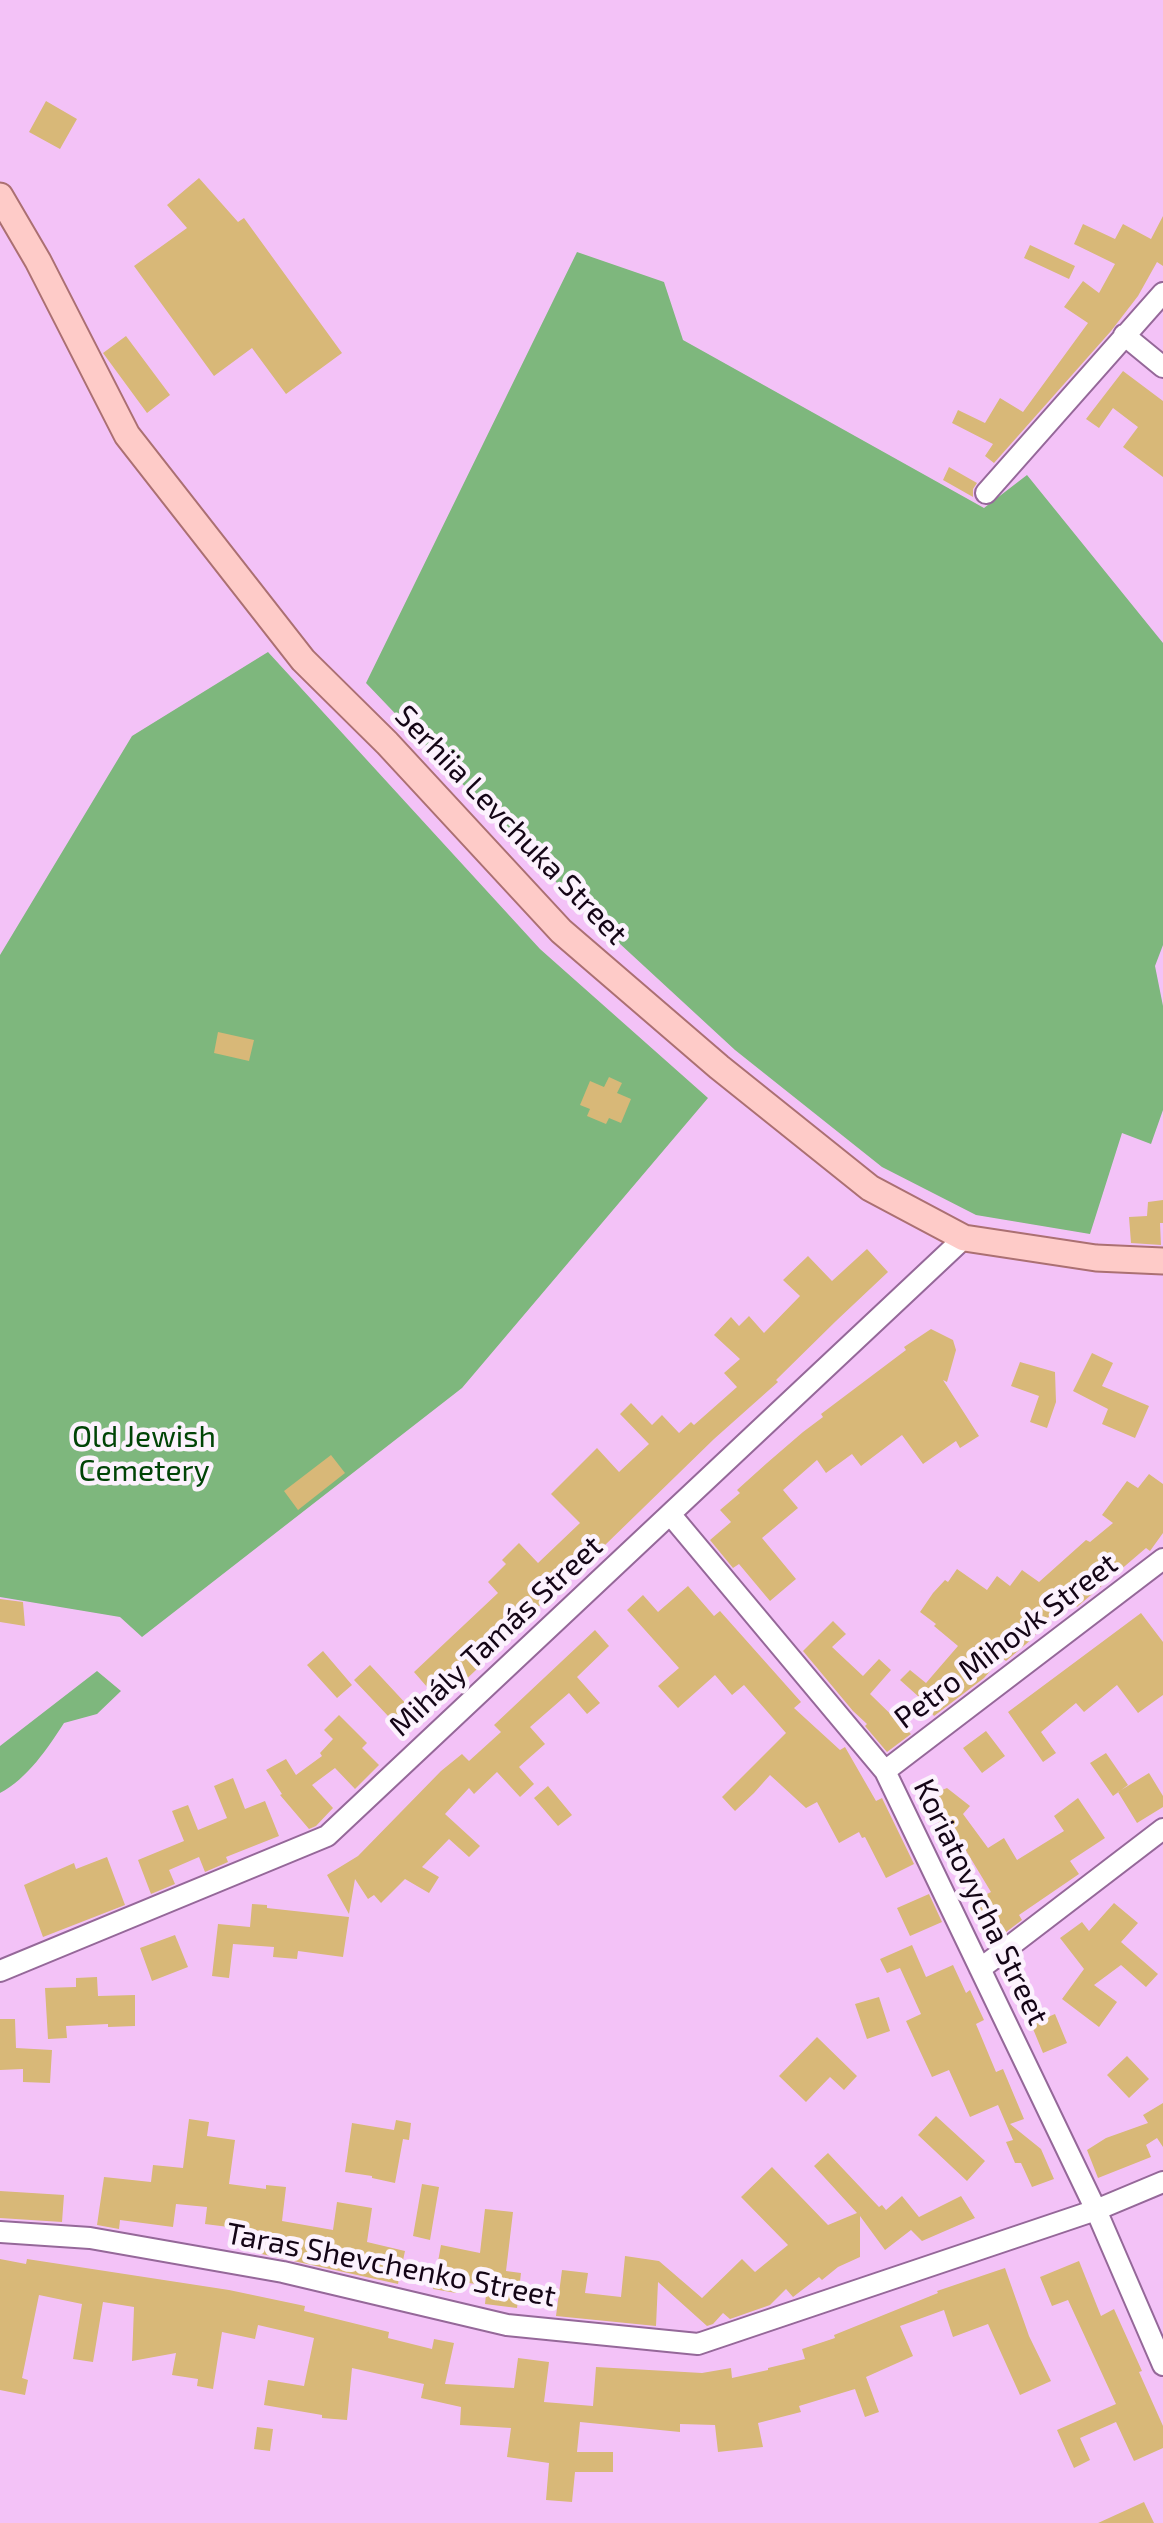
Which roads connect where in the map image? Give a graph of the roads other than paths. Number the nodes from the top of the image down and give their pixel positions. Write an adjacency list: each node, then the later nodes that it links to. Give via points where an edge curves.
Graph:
1 (0, 196): 6 (main road, Serhiia Levchuka Street, via 127,434 304,660 561,931 870,1188)
2 (1163, 292): 3 (street)
3 (1124, 335): 4 (street); 5 (street)
4 (1163, 367)
5 (986, 493)
6 (964, 1238): 7 (main road, Serhiia Levchuka Street); 8 (street, Mihály Tamás Street)
7 (1163, 1261)
8 (670, 1514): 10 (street, Koriatovycha Street); 13 (street, Mihály Tamás Street, via 328,1836)
9 (1163, 1559): 10 (street, Petro Mihovk Street)
10 (885, 1771): 12 (street, Koriatovycha Street)
11 (1163, 1829): 12 (street)
12 (980, 1969): 15 (street, Koriatovycha Street)
13 (0, 1971)
14 (1163, 2182): 15 (street, Taras Shevchenko Street)
15 (1096, 2210): 16 (street, Taras Shevchenko Street, via 698,2344 507,2325 283,2272 90,2238); 17 (street, Koriatovycha Street)
16 (0, 2232)
17 (1163, 2364)

